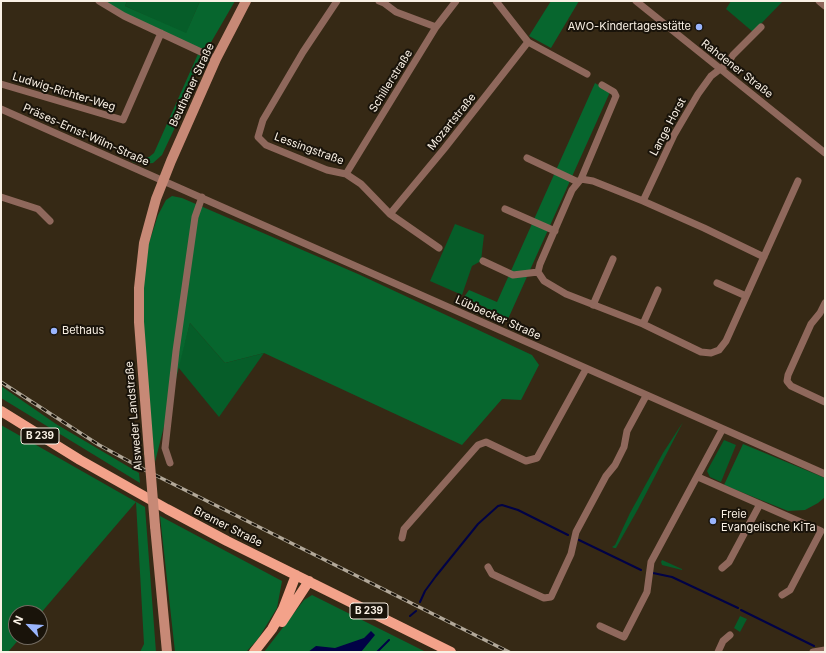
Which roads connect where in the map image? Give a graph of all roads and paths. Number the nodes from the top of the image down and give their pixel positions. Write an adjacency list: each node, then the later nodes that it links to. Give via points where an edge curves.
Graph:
1 (99, 1): 12 (street)
2 (246, 1): 14 (main road, Beuthener Straße)
3 (337, 1): 22 (street, Lessingstraße, via 263,120 258,137 266,145 327,170)
4 (379, 1): 10 (street, via 396,12)
5 (456, 1): 10 (street, Schillerstraße)
6 (496, 1): 13 (street)
7 (636, 1): 15 (street, Rahdener Straße)
8 (819, 1): 9 (street)
9 (825, 6)
10 (436, 27): 22 (street, Schillerstraße)
11 (761, 27): 15 (street, Lange Horst)
12 (161, 34): 14 (street); 17 (street, Ludwig-Richter-Weg, via 123,120)
13 (528, 42): 16 (street); 30 (street, Mozartstraße)
14 (216, 59): 23 (main road, Beuthener Straße)
15 (720, 69): 20 (street, Rahdener Straße); 28 (street, Lange Horst, via 711,76 698,94 674,134)
16 (587, 74)
17 (1, 84)
18 (602, 85): 24 (street, via 616,96)
19 (1, 110): 23 (street, Präses-Ernst-Wilm-Straße)
20 (825, 154)
21 (528, 158): 24 (street)
22 (346, 174): 30 (street, Lessingstraße, via 361,184)
23 (163, 180): 27 (street, Lübbecker Straße); 62 (main road, Alsweder Landstraße, bridge, via 144,243 139,288 139,322)
24 (580, 180): 28 (street, via 594,181); 32 (street, via 572,190)
25 (798, 181): 34 (street)
26 (1, 197): 31 (street, via 38,209)
27 (202, 197): 44 (street, Lübbecker Straße); 49 (street, via 195,217 176,351 165,448)
28 (643, 201): 34 (street)
29 (505, 210): 32 (street)
30 (390, 214): 33 (street, Lessingstraße)
31 (50, 222)
32 (554, 232): 37 (street)
33 (439, 248)
34 (764, 257): 40 (street)
35 (613, 259): 42 (street)
36 (482, 261): 37 (street, via 513,275)
37 (538, 272): 42 (street, via 544,281)
38 (717, 283): 40 (street)
39 (658, 290): 43 (street)
40 (746, 296): 43 (street, via 726,341 719,350 712,353 701,352)
41 (825, 303): 46 (street, via 811,324 788,375 788,381 792,386)
42 (593, 305): 43 (street)
43 (643, 324)
44 (586, 369): 45 (street, Lübbecker Straße); 53 (street, via 537,458 526,461 486,442 478,445 404,529)
45 (646, 396): 48 (street, Lübbecker Straße); 54 (street, via 627,431 624,447 615,465 606,476 576,532 571,554 551,597 544,598 492,574)
46 (825, 402)
47 (1, 411): 56 (main road, Bremer Straße / B 239, via 80,460 167,509)
48 (722, 430): 50 (street, Lübbecker Straße); 51 (street)
49 (170, 463)
50 (825, 474)
51 (698, 477): 52 (street); 59 (street, via 651,562 647,592 624,637)
52 (760, 504): 55 (street, via 729,562); 58 (street, via 822,531 790,590)
53 (402, 538)
54 (488, 567)
55 (722, 568)
56 (296, 575): 57 (main road, Bremer Straße / B 239); 63 (main road, via 283,609 272,629)
57 (309, 581): 64 (main road); 65 (main road, Bremer Straße / B 239)
58 (782, 595)
59 (600, 626)
60 (730, 635): 66 (street, via 723,641)
61 (825, 650): 67 (street)
62 (167, 652)
63 (254, 652)
64 (259, 652)
65 (451, 652)
66 (718, 652)
67 (813, 652)

